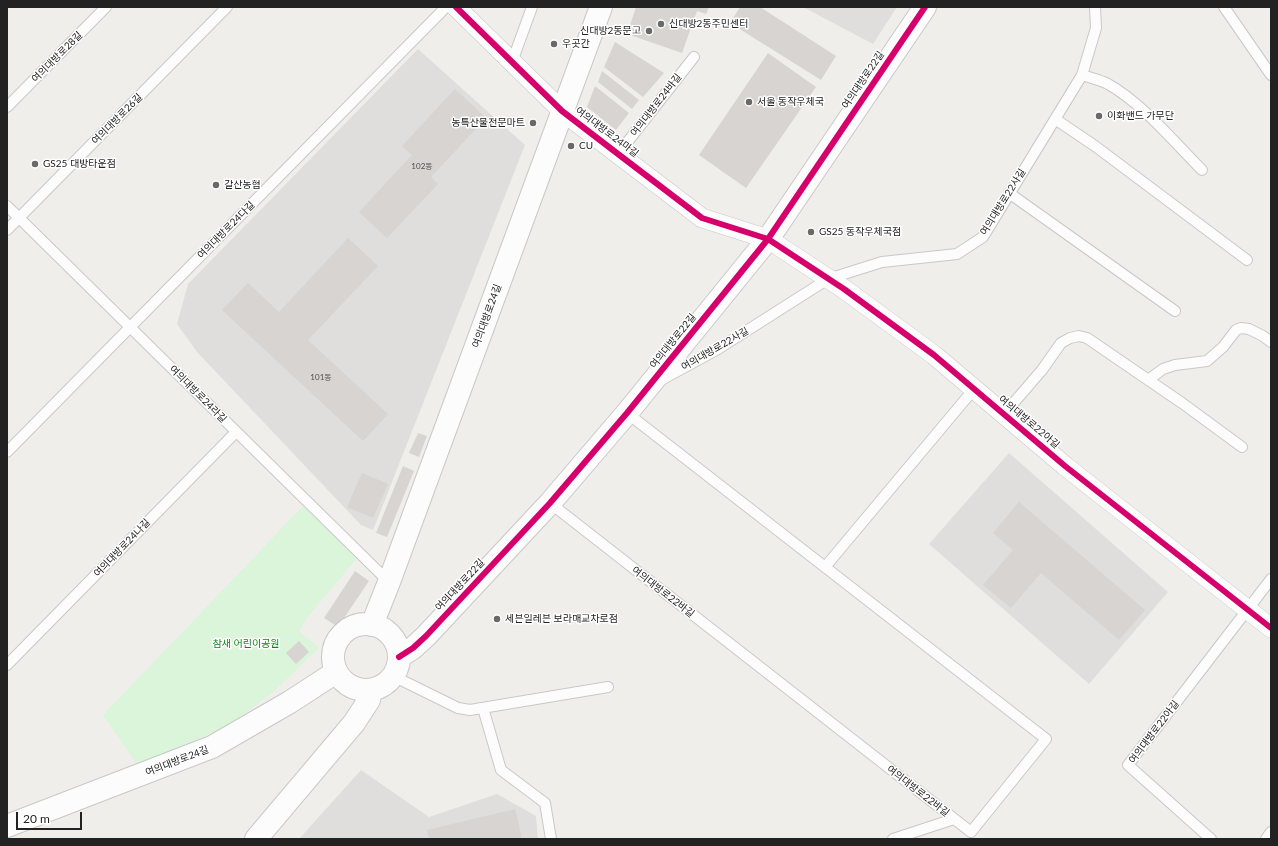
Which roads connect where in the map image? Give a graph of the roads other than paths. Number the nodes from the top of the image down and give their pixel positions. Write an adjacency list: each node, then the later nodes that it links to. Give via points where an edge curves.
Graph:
1 (106, 7): 14 (lane, 여의대방로28길)
2 (227, 7): 21 (lane, 여의대방로26길)
3 (446, 7): 27 (lane, 여의대방로24다길)
4 (456, 7): 11 (street, 여의대방로24마길)
5 (532, 7): 11 (lane)
6 (601, 7): 15 (street, 여의대방로24길)
7 (925, 7): 23 (street, 여의대방로22길)
8 (1095, 7): 12 (lane, 여의대방로22사길, via 1096,28)
9 (1224, 7): 13 (lane)
10 (694, 57): 17 (lane, 여의대방로24바길)
11 (512, 62): 15 (street, 여의대방로24마길)
12 (1082, 75): 16 (lane, 여의대방로22사길); 18 (lane, via 1107,84 1132,101)
13 (1271, 75)
14 (7, 107)
15 (562, 111): 17 (street, 여의대방로24마길); 40 (street, 여의대방로24길)
16 (1055, 119): 19 (lane, 여의대방로22사길); 24 (lane)
17 (618, 154): 23 (street, 여의대방로24마길, via 702,218)
18 (1202, 170)
19 (1009, 193): 25 (lane, 여의대방로22사길, via 983,237 958,254 882,262); 26 (lane)
20 (7, 206): 21 (lane, 여의대방로24라길)
21 (19, 218): 22 (lane, 여의대방로26길); 27 (lane, 여의대방로24라길)
22 (7, 230)
23 (768, 239): 25 (street, 여의대방로22아길); 30 (street, 여의대방로22길)
24 (1247, 260)
25 (828, 279): 30 (lane, 여의대방로22사길, via 718,349); 31 (street, 여의대방로22아길, via 934,355)
26 (1175, 311)
27 (130, 327): 34 (lane, 여의대방로24라길); 36 (lane, 여의대방로24다길)
28 (1271, 342): 29 (lane, via 1249,329 1242,328 1236,330 1223,347 1207,361 1175,365)
29 (1148, 380): 33 (lane, via 1087,338 1070,338 1061,343 1042,370); 35 (lane)
30 (649, 387): 32 (street, 여의대방로22길)
31 (974, 389): 33 (street, 여의대방로22아길); 38 (lane)
32 (627, 413): 37 (street, 여의대방로22길); 38 (lane, 여의대방로22바길)
33 (1004, 414): 41 (street, 여의대방로22아길, via 1065,466)
34 (236, 432): 40 (lane, 여의대방로24라길); 44 (lane, 여의대방로24나길)
35 (1242, 447)
36 (7, 452)
37 (550, 503): 45 (street, 여의대방로22길); 50 (lane, 여의대방로22바길)
38 (825, 567): 50 (lane, 여의대방로22바길, via 1046,738 972,832)
39 (1271, 579): 41 (lane)
40 (389, 582): 42 (street, 여의대방로24길)
41 (1247, 610): 43 (street, 여의대방로22아길); 56 (lane, 여의대방로22아길, via 1128,765)
42 (372, 625): 45 (street, via 378,626 393,638 398,648); 46 (street, via 358,625 341,635 334,650)
43 (1271, 628)
44 (7, 665)
45 (396, 667): 48 (street, via 386,684); 49 (lane, via 458,708)
46 (336, 672): 48 (street, via 348,686 357,690); 51 (street, 여의대방로24길, via 212,747)
47 (608, 688): 49 (lane)
48 (371, 690): 53 (street, via 369,700 354,723)
49 (483, 708): 54 (lane, via 501,770 545,803)
50 (954, 819): 55 (lane)
51 (7, 826)
52 (1271, 832): 57 (lane)
53 (256, 839)
54 (551, 839)
55 (893, 839)
56 (1211, 839)
57 (1266, 839)

